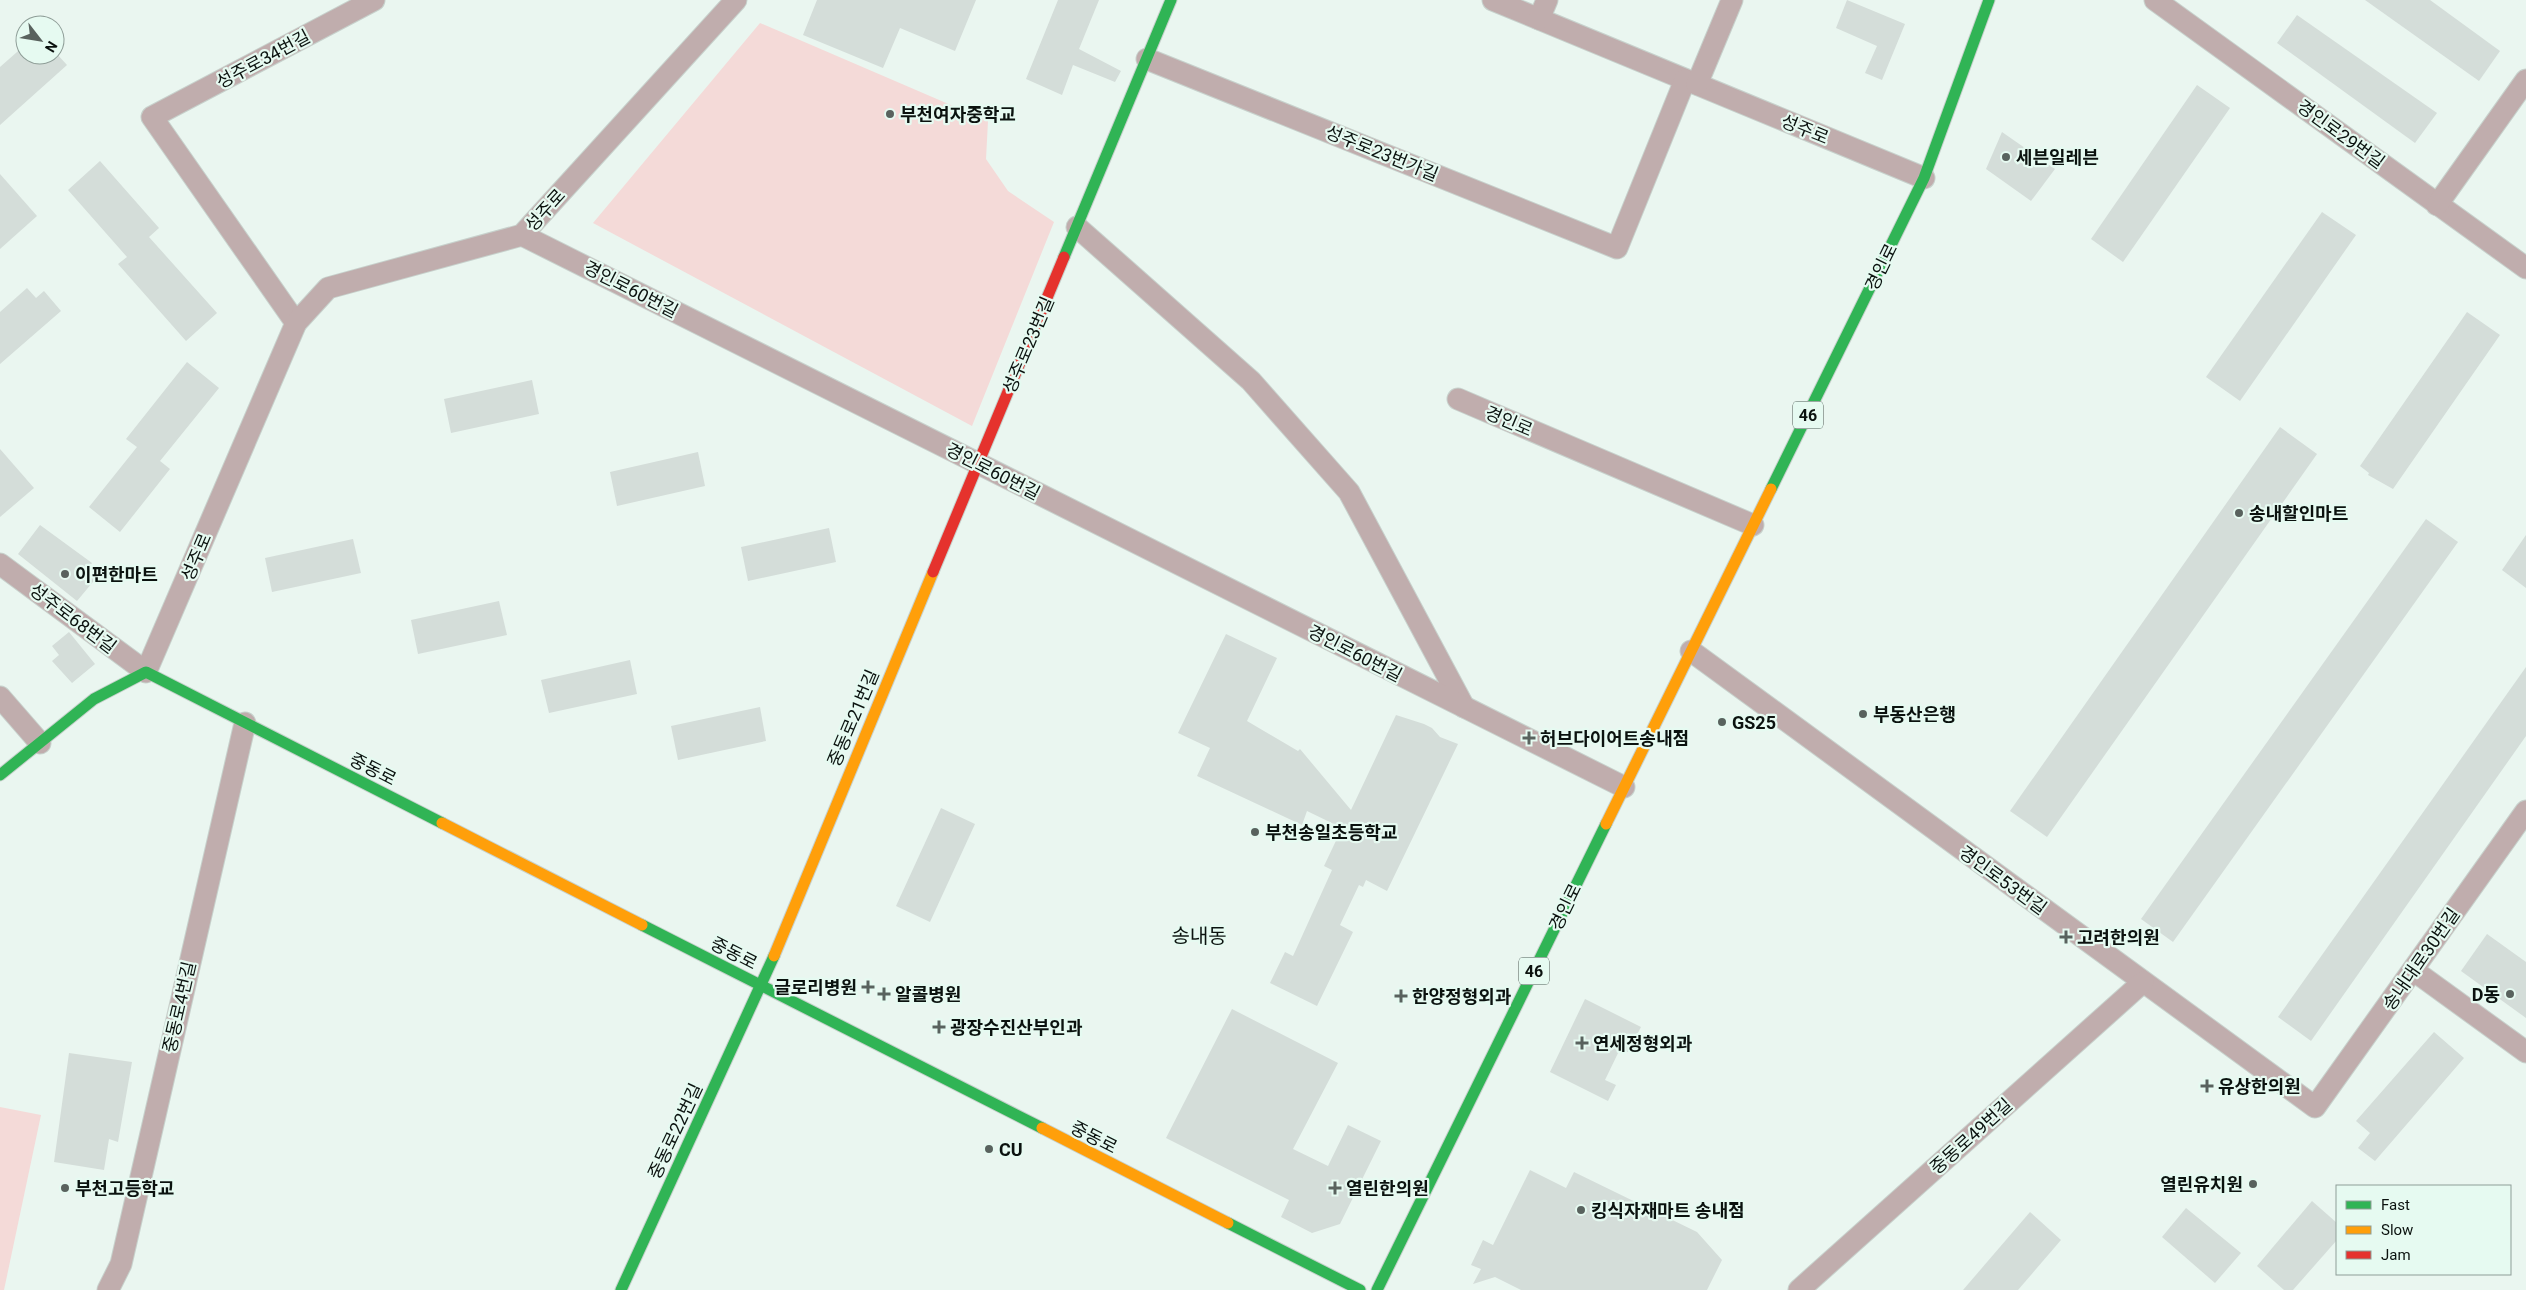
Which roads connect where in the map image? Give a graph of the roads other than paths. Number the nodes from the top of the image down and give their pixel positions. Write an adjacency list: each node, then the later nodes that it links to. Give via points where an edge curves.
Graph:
1 (374, 0): 17 (street, 성주로34번길, via 152,117)
2 (736, 0): 15 (street, 성주로)
3 (1171, 0): 9 (street, 성주로23번길)
4 (1493, 0): 8 (street, 성주로)
5 (1732, 0): 11 (street)
6 (1989, 0): 12 (street, 경인로 / 46)
7 (2155, 0): 13 (street, 경인로29번길)
8 (1543, 9): 11 (street, 성주로)
9 (1147, 59): 11 (street, 성주로23번가길, via 1617,248); 14 (street, 성주로23번길)
10 (2526, 80): 13 (street)
11 (1691, 82): 12 (street, 성주로)
12 (1924, 178): 20 (street, 경인로 / 46)
13 (2438, 205): 16 (street, 경인로29번길)
14 (1077, 226): 19 (street, 성주로23번길); 25 (street, via 1251,381 1348,492)
15 (522, 235): 17 (street, 성주로, via 328,288); 19 (street, 경인로60번길)
16 (2526, 268)
17 (296, 323): 23 (street, 성주로)
18 (1458, 399): 20 (street, 경인로)
19 (978, 464): 25 (street, 경인로60번길); 33 (street, 중동로21번길)
20 (1753, 525): 22 (street, 경인로 / 46)
21 (0, 564): 23 (street, 성주로68번길)
22 (1691, 652): 29 (street, 경인로 / 46); 32 (street, 경인로53번길)
23 (146, 672): 26 (street, 중동로); 27 (street, via 94,699)
24 (0, 697): 27 (street)
25 (1464, 707): 29 (street, 경인로60번길)
26 (245, 723): 33 (street, 중동로); 36 (street, 중동로4번길, via 121,1264)
27 (40, 743): 28 (street)
28 (0, 775)
29 (1624, 787): 39 (street, 경인로 / 46)
30 (2526, 811): 31 (street, 송내대로30번길)
31 (2413, 970): 34 (street); 35 (street, 송내대로30번길)
32 (2143, 982): 35 (street, 경인로53번길); 40 (street, 중동로49번길)
33 (761, 986): 37 (street, 중동로22번길); 38 (street, 중동로)
34 (2526, 1052)
35 (2315, 1108)
36 (108, 1290)
37 (621, 1290)
38 (1360, 1290)
39 (1376, 1290)
40 (1799, 1290)

